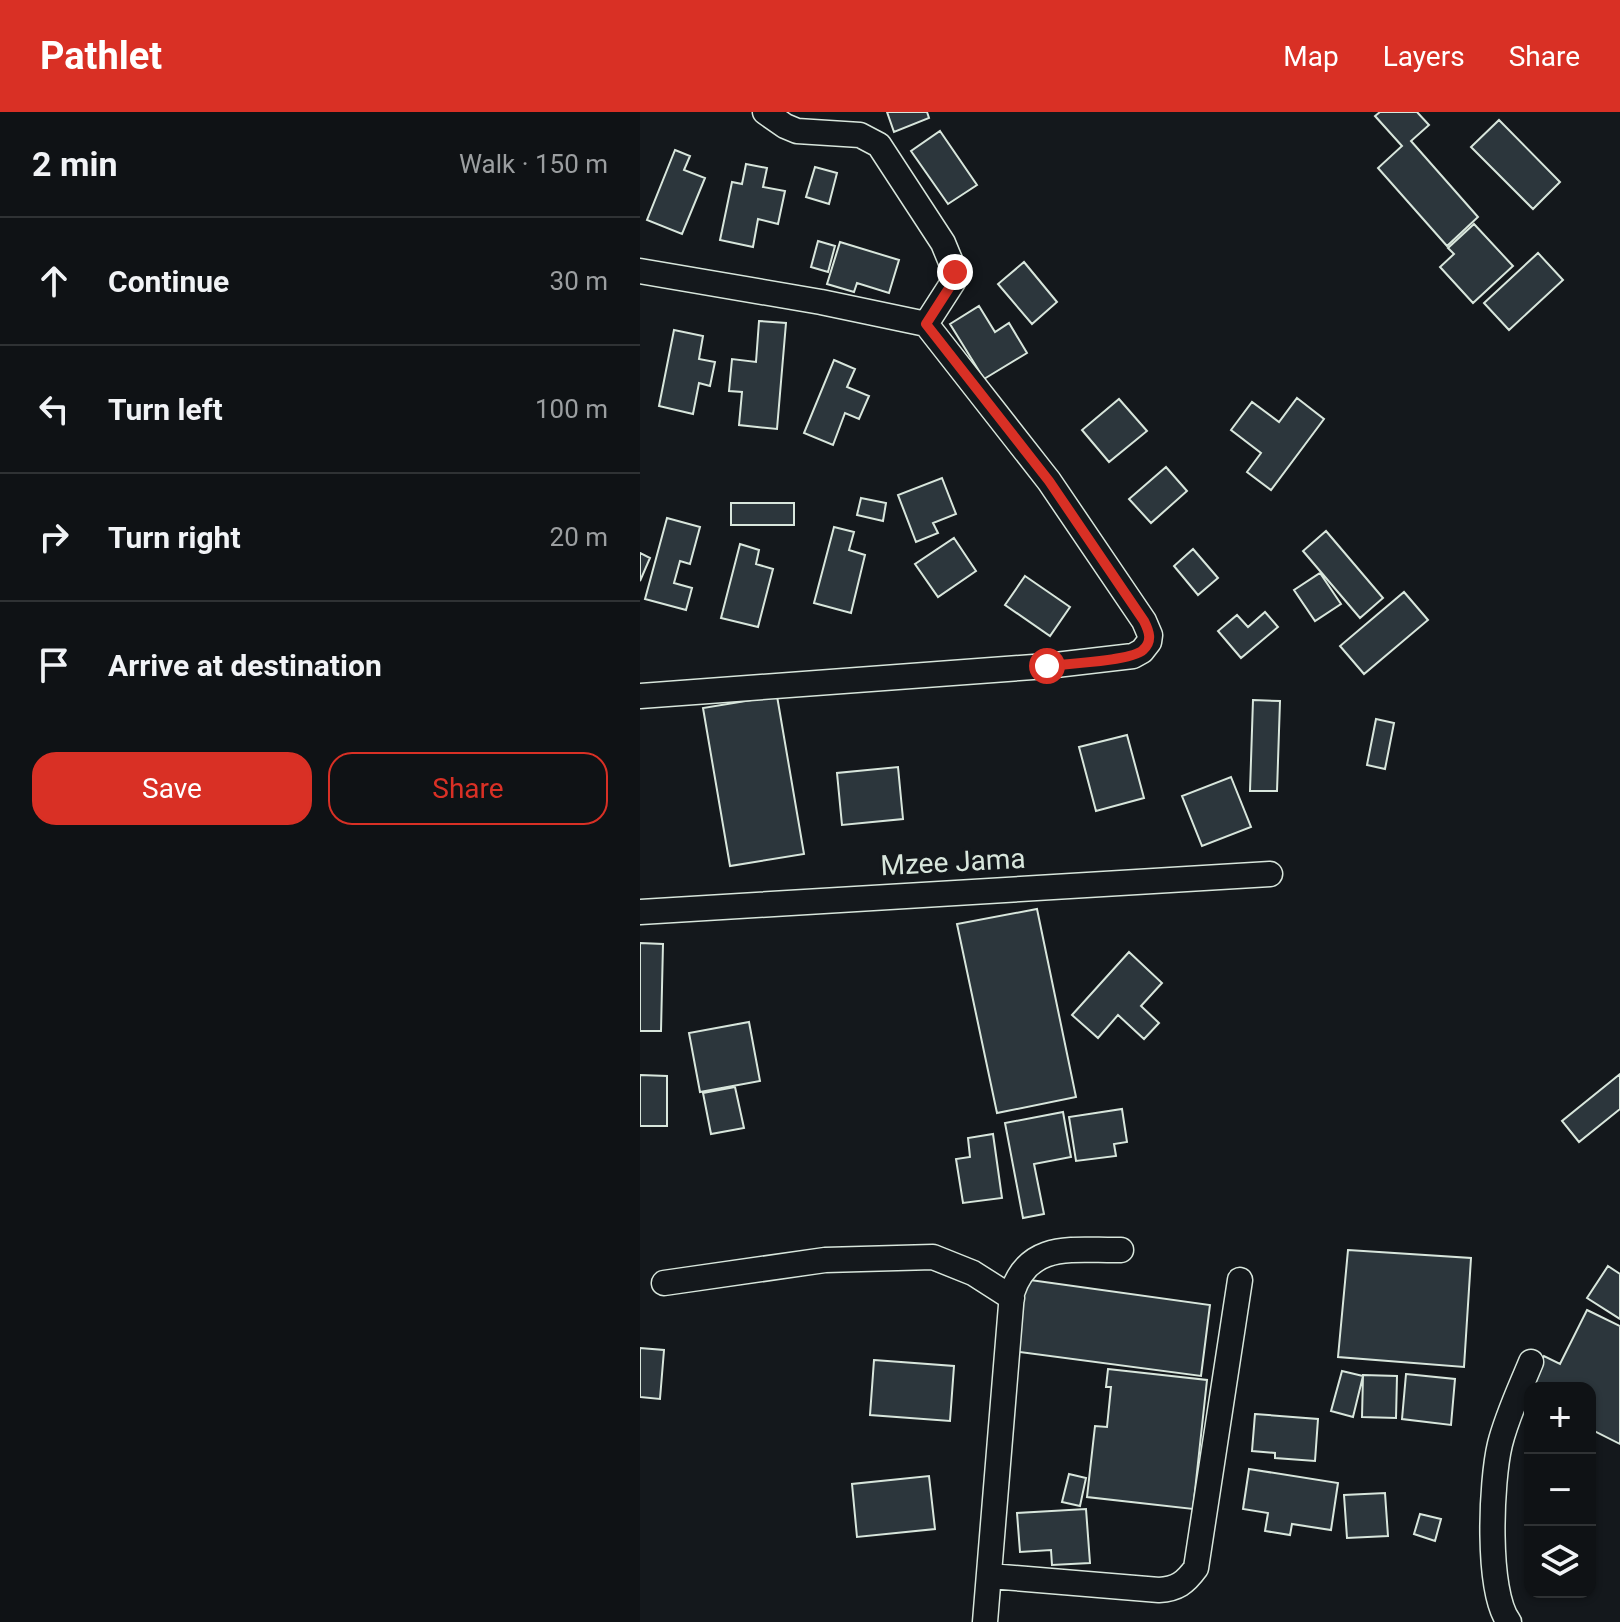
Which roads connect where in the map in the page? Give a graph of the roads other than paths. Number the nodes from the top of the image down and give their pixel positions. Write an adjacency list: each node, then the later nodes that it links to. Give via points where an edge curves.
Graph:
1 (765, 112): 3 (street, via 797,131)
2 (860, 112): 3 (street)
3 (870, 139): 5 (street, via 888,157 951,258 953,282)
4 (640, 271): 5 (street)
5 (926, 324): 6 (street, via 1049,481 1136,608 1150,635 1146,648 1133,656 1047,666)
6 (640, 696)
7 (1270, 874): 8 (street, Mzee Jama)
8 (640, 912)
9 (1121, 1250): 12 (street, via 1056,1251 1030,1261 1020,1272)
10 (1240, 1280): 14 (street, via 1196,1568 1187,1581 1159,1590)
11 (664, 1283): 12 (street, via 825,1260 933,1257 973,1273)
12 (1012, 1298): 14 (street)
13 (1531, 1362): 16 (street, via 1500,1442 1496,1468 1496,1588)
14 (990, 1576): 15 (street)
15 (985, 1622)
16 (1509, 1622)

